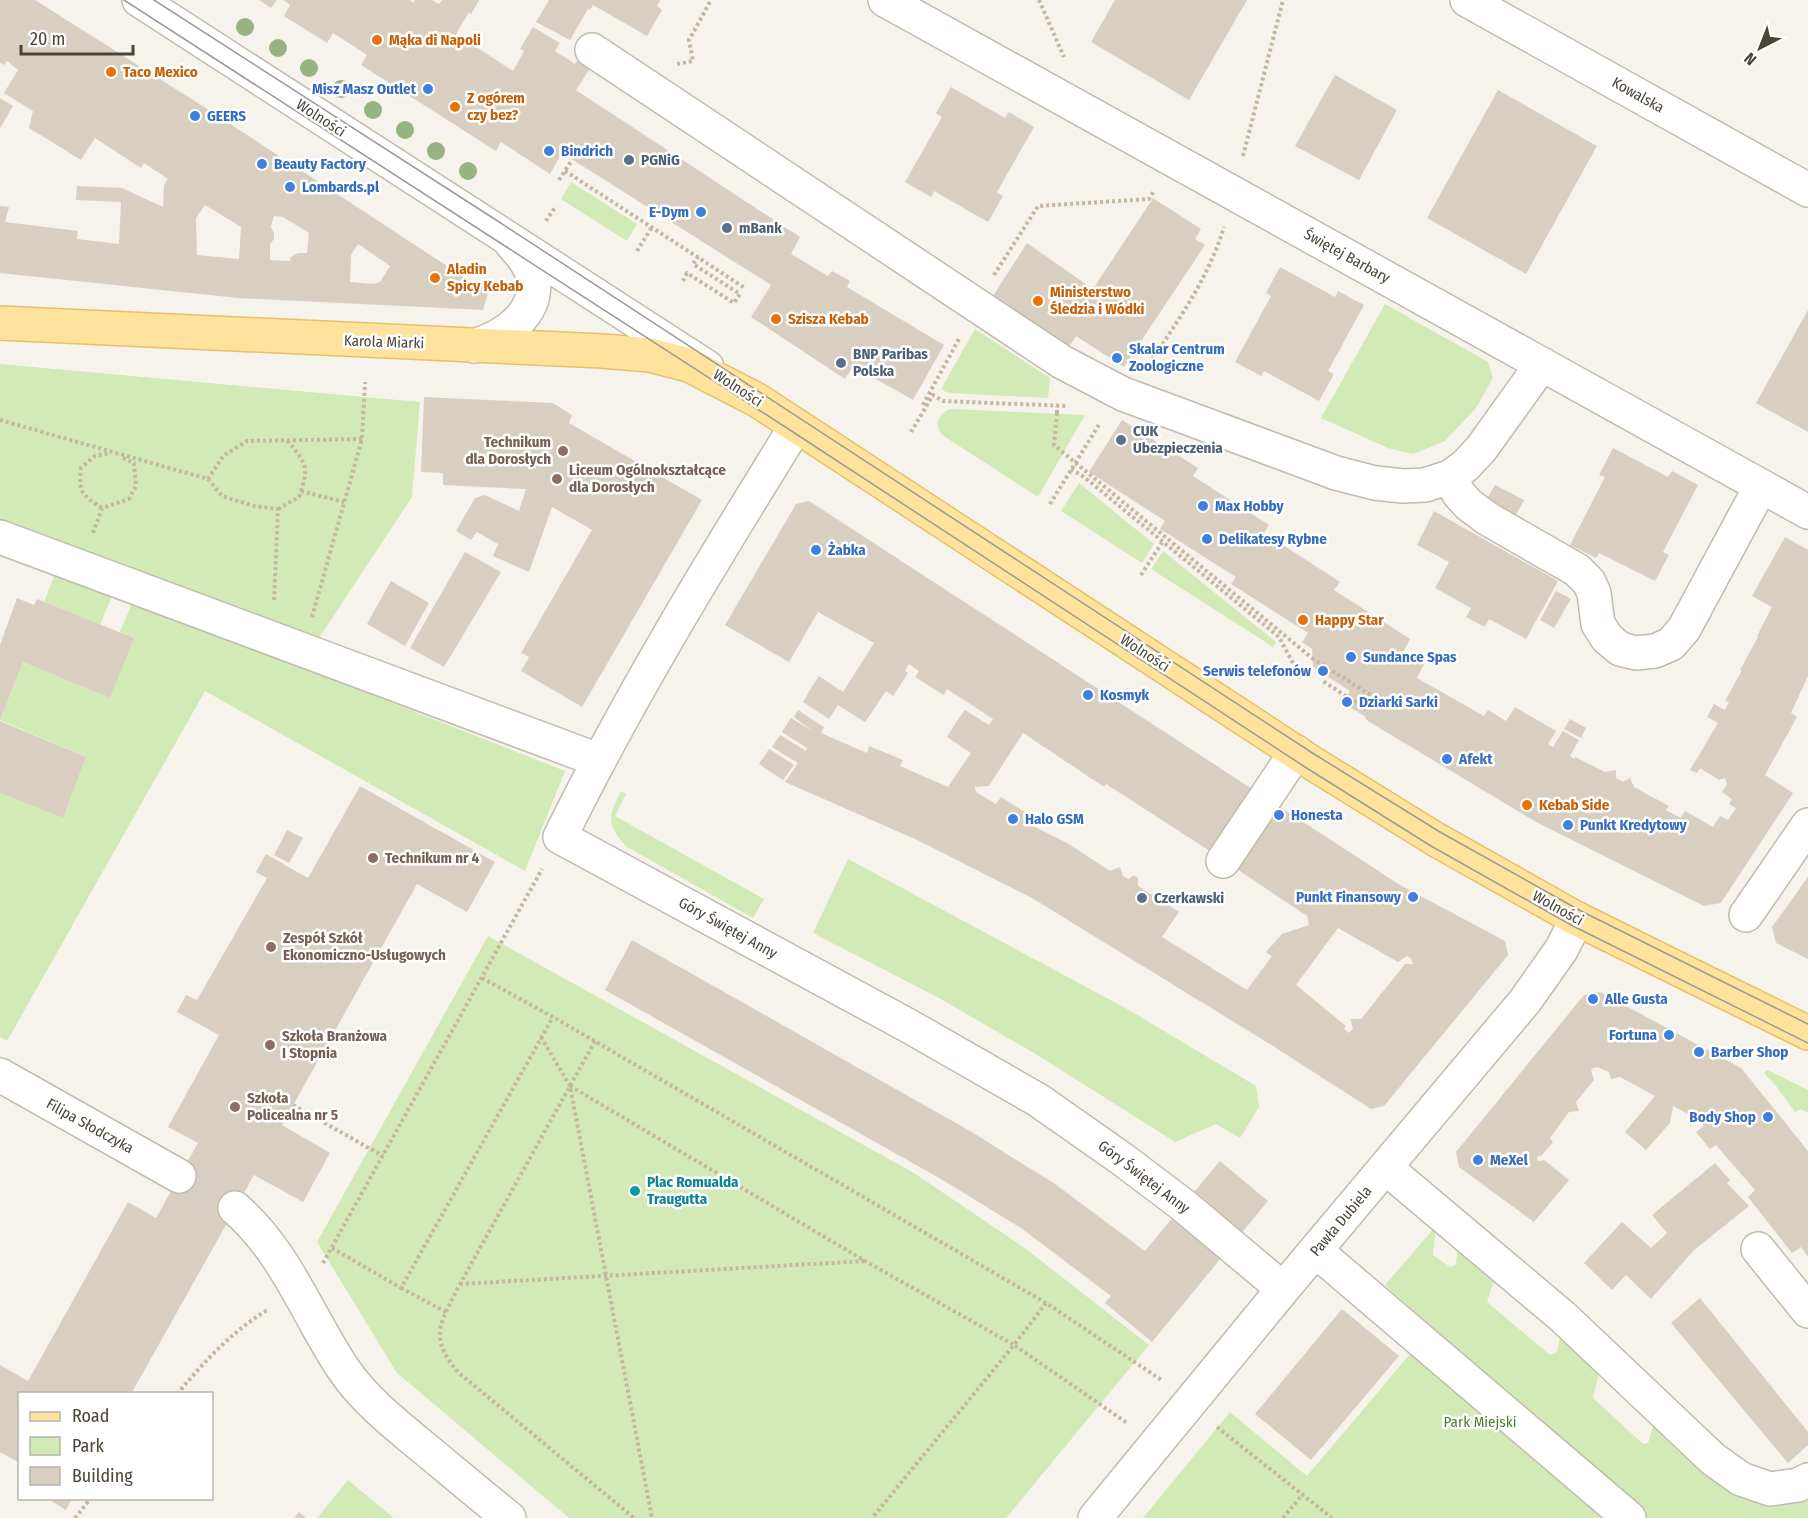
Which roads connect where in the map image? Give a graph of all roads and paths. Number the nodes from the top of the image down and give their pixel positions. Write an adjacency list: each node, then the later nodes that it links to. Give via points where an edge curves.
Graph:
1 (139, 0): 18 (street, Wolności)
2 (711, 0): 7 (path, via 689,40)
3 (885, 0): 13 (street, Świętej Barbary)
4 (1282, 0): 13 (path)
5 (1467, 0): 12 (street, Kowalska)
6 (592, 50): 42 (street, via 1062,362 1123,394 1336,473 1375,483 1425,485)
7 (693, 61)
8 (572, 160): 9 (path)
9 (565, 171): 10 (path); 17 (path)
10 (560, 180)
11 (1155, 190): 21 (path, via 1149,199 1038,206)
12 (1808, 190)
13 (1235, 194): 28 (street, Świętej Barbary)
14 (556, 206): 15 (path)
15 (545, 223)
16 (1225, 226): 27 (path, via 1216,253 1192,297)
17 (652, 227): 19 (path); 20 (path)
18 (503, 235): 26 (street, Wolności, via 525,258 533,277 533,294 523,315 504,334); 30 (street, Wolności)
19 (637, 251)
20 (698, 257): 22 (path, via 693,264 740,294 734,303 687,273); 23 (path)
21 (998, 270)
22 (682, 281)
23 (745, 288)
24 (0, 323): 26 (main road, Karola Miarki)
25 (965, 328): 31 (path)
26 (474, 345): 30 (main road, Karola Miarki, via 650,355 689,365)
27 (1153, 358)
28 (1542, 364): 42 (street, via 1481,450); 44 (street, Świętej Barbary)
29 (365, 382): 38 (path)
30 (757, 400): 35 (main road, Wolności)
31 (923, 405)
32 (1048, 406): 37 (path, via 944,401 933,395)
33 (1057, 406): 58 (path, bridge, via 1054,445 1312,658 1375,698 1367,710)
34 (0, 420): 40 (path)
35 (796, 426): 59 (main road, Wolności); 60 (street, Góry Świętej Anny)
36 (1095, 430): 41 (path)
37 (911, 432)
38 (362, 439): 39 (path); 46 (path)
39 (288, 440): 43 (path, via 247,441 223,456); 45 (path, via 303,459 306,475)
40 (111, 453): 43 (path); 48 (path, via 95,456 81,468 79,487 85,497); 48 (path, via 134,464 136,486 129,500)
41 (1071, 469): 47 (path); 52 (path)
42 (1450, 477): 44 (street, via 1469,505 1488,519 1577,570 1594,593 1598,624 1607,638 1620,649 1636,653 1671,644 1684,629)
43 (208, 478): 49 (path, via 222,496)
44 (1761, 486): 50 (street, Świętej Barbary)
45 (301, 491): 46 (path); 49 (path, via 299,497)
46 (344, 502): 56 (path)
47 (1050, 504)
48 (102, 508): 53 (path)
49 (278, 509): 55 (path)
50 (1808, 512)
51 (0, 537): 53 (street)
52 (1163, 541): 54 (path); 57 (path, via 1280,637)
53 (80, 567): 55 (street)
54 (1141, 574)
55 (272, 639): 56 (street)
56 (303, 650): 60 (street)
57 (1301, 678)
58 (1323, 681)
59 (1296, 752): 63 (street); 65 (main road, Wolności, via 1436,839)
60 (598, 760): 86 (street, Góry Świętej Anny, via 560,837 1038,1100 1183,1205)
61 (1808, 825): 64 (street)
62 (547, 860): 66 (path)
63 (1223, 861)
64 (1746, 915)
65 (1577, 918): 68 (main road, Wolności); 75 (street, Pawła Dubiela, via 1539,983)
66 (482, 978): 67 (path); 74 (path)
67 (553, 1017): 69 (path); 70 (path)
68 (1808, 1033)
69 (541, 1037): 72 (path); 85 (path)
70 (595, 1041): 72 (path); 87 (path)
71 (0, 1075): 76 (street, Filipa Słodczyka)
72 (570, 1086): 81 (path); 83 (path); 84 (path)
73 (293, 1105): 74 (path)
74 (383, 1156): 78 (path)
75 (1386, 1168): 80 (street, Pawła Dubiela); 96 (street, via 1563,1317 1713,1459 1741,1479 1770,1489)
76 (179, 1176)
77 (235, 1208): 100 (street, via 271,1246 343,1368 363,1394)
78 (332, 1248): 82 (path); 85 (path)
79 (1758, 1249): 89 (street)
80 (1316, 1251): 86 (street, Pawła Dubiela); 107 (street)
81 (865, 1260): 83 (path); 91 (path)
82 (321, 1266)
83 (606, 1274): 84 (path); 102 (path)
84 (460, 1284): 90 (path)
85 (401, 1288): 90 (path)
86 (1283, 1289): 93 (street, Pawła Dubiela)
87 (1046, 1303): 91 (path); 93 (path)
88 (277, 1305): 92 (path, via 252,1319 202,1364)
89 (1808, 1311)
90 (446, 1312): 101 (path, via 440,1337 445,1357 459,1373)
91 (1014, 1345): 94 (path); 103 (path)
92 (179, 1392)
93 (1192, 1399): 104 (street, Pawła Dubiela)
94 (1129, 1424)
95 (1214, 1425): 97 (path)
96 (1808, 1480)
97 (1303, 1494): 105 (path); 106 (path)
98 (89, 1500): 99 (path)
99 (75, 1518)
100 (509, 1518)
101 (634, 1518)
102 (652, 1518)
103 (872, 1518)
104 (1095, 1518)
105 (1283, 1518)
106 (1332, 1518)
107 (1629, 1518)

